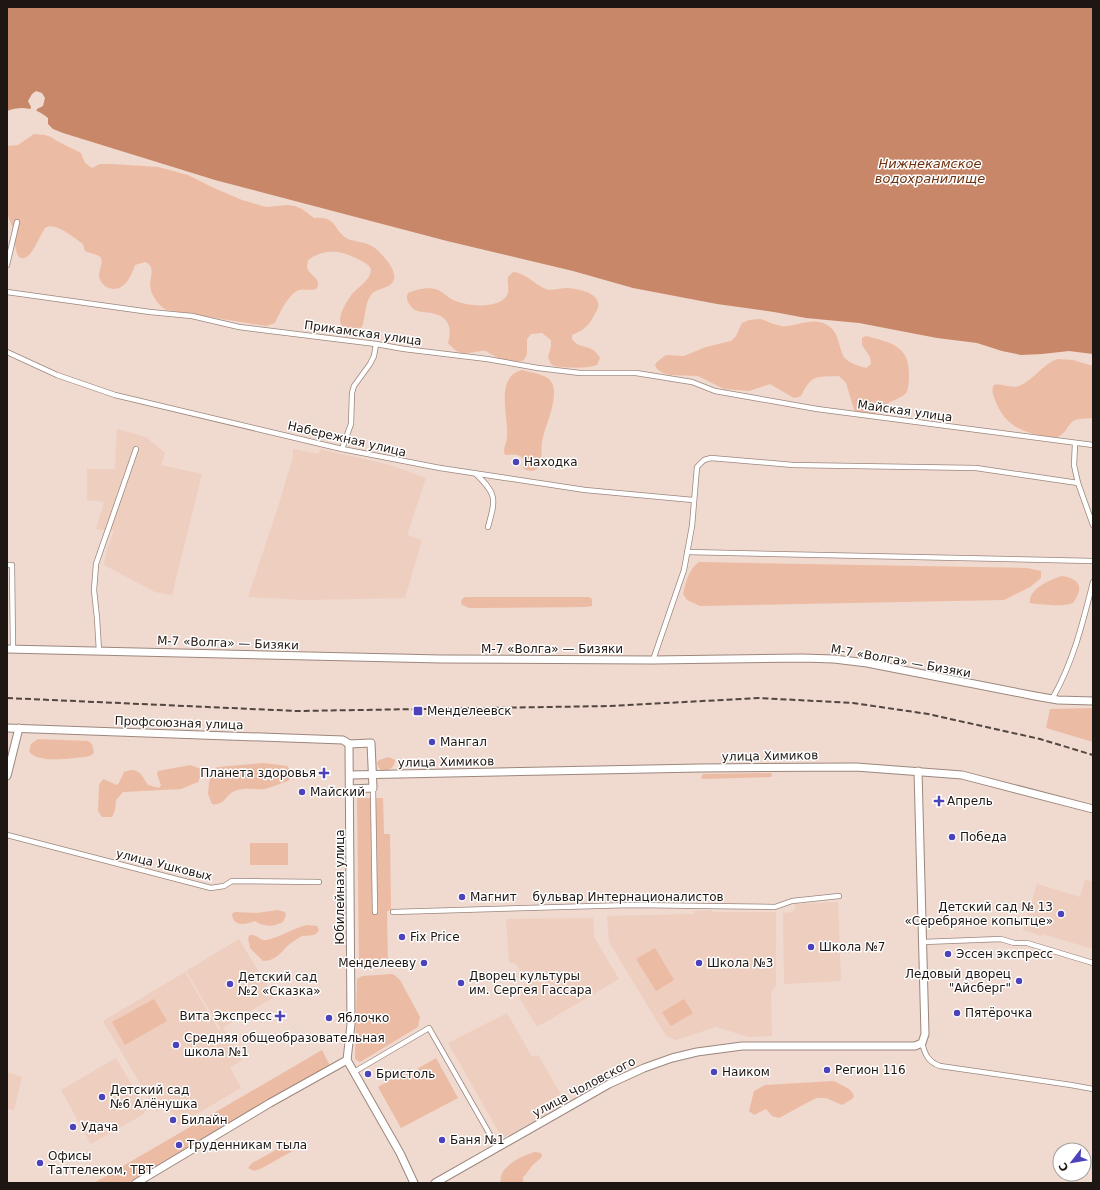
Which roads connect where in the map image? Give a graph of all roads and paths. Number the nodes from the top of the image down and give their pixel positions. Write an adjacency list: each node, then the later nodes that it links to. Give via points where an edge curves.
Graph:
1 (17, 222): 2 (street)
2 (7, 265)
3 (7, 292): 4 (street, Прикамская улица, via 192,316 239,327)
4 (376, 344): 6 (street, Прикамская улица, via 580,373 636,373 692,382); 10 (street, via 370,364 354,386 351,424)
5 (7, 352): 10 (street, Набережная улица, via 57,375 122,397)
6 (715, 390): 7 (street, Майская улица, via 817,409)
7 (1075, 444): 8 (street, Майская улица); 12 (street, via 1074,464)
8 (1093, 445)
9 (136, 449): 21 (street, via 96,564 94,590)
10 (342, 449): 11 (street, Набережная улица)
11 (474, 472): 13 (street, Набережная улица, via 585,490); 15 (street, via 490,487 494,497)
12 (1078, 483): 13 (street, via 976,468 793,465 710,458 698,467); 14 (street)
13 (693, 500): 16 (street)
14 (1093, 525)
15 (488, 527)
16 (687, 552): 17 (street); 22 (street, via 684,570)
17 (1093, 561)
18 (9, 565): 20 (street)
19 (1093, 582): 23 (street, via 1084,621 1065,675)
20 (10, 649): 21 (main road, М-7 «Волга» — Бизяки)
21 (99, 651): 22 (main road, М-7 «Волга» — Бизяки, via 441,659)
22 (653, 660): 23 (main road, М-7 «Волга» — Бизяки, via 834,659 867,663)
23 (1052, 699): 24 (main road, М-7 «Волга» — Бизяки)
24 (1093, 701)
25 (7, 728): 26 (main road, Профсоюзная улица)
26 (19, 728): 27 (main road, Профсоюзная улица, via 344,740); 31 (main road)
27 (349, 744): 29 (main road, Профсоюзная улица, via 371,743); 30 (main road, Юбилейная улица)
28 (918, 771): 29 (main road, улица Химиков, via 856,767 774,767); 34 (main road, улица Химиков, via 962,775); 40 (main road)
29 (372, 774): 30 (main road, улица Химиков); 32 (main road)
30 (350, 775): 33 (main road, Юбилейная улица)
31 (7, 776)
32 (373, 788): 33 (main road); 38 (street)
33 (350, 789): 43 (main road, Юбилейная улица, via 351,1024)
34 (1093, 809)
35 (7, 835): 36 (street, улица Ушковых, via 211,888 224,886 232,881)
36 (319, 882)
37 (839, 896): 39 (street, бульвар Интернационалистов, via 792,901 775,907 631,905)
38 (375, 912)
39 (393, 912)
40 (923, 942): 41 (street, via 1001,939 1026,943); 42 (main road, via 925,1034)
41 (1093, 963)
42 (922, 1043): 45 (street, via 927,1058 940,1066); 46 (main road, улица Чоловского, via 915,1046 742,1046 686,1055 644,1068 609,1084)
43 (347, 1060): 44 (main road); 47 (main road)
44 (354, 1072): 46 (street, via 429,1028); 48 (main road)
45 (1093, 1089)
46 (497, 1147): 49 (main road, улица Чоловского)
47 (136, 1183)
48 (414, 1183)
49 (435, 1183)

